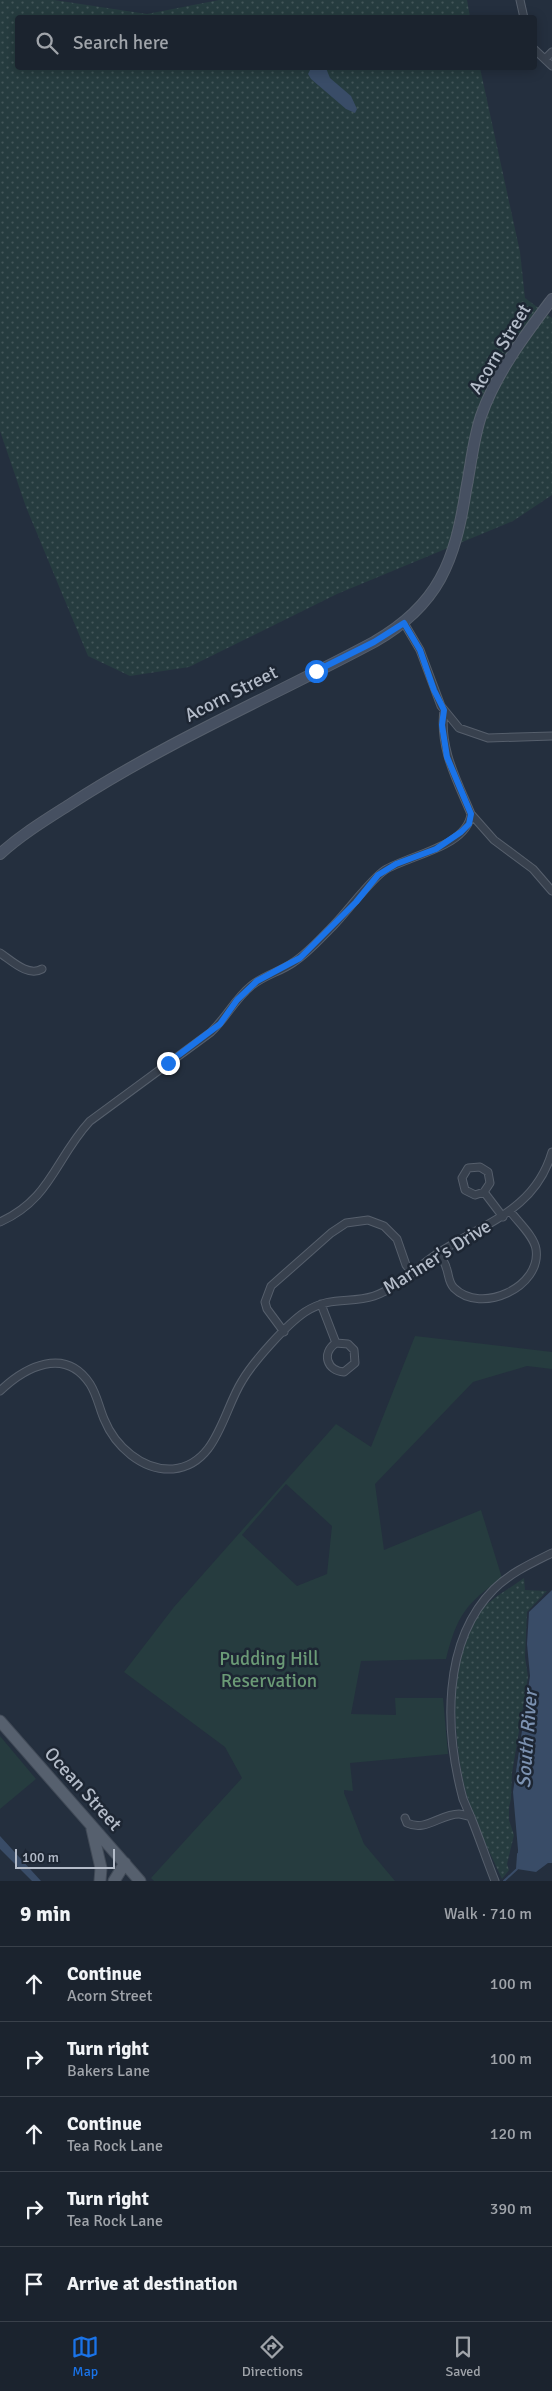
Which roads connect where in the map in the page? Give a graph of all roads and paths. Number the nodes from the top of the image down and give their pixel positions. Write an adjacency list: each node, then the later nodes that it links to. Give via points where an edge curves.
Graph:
1 (520, 0): 2 (street)
2 (523, 15)
3 (537, 52): 5 (street)
4 (552, 52): 5 (street)
5 (545, 59): 6 (street)
6 (552, 66)
7 (552, 299): 8 (main road, Acorn Street, via 491,392 476,436 462,514 449,560 429,598)
8 (404, 623): 9 (street, via 420,650); 12 (main road, Acorn Street, via 360,649 148,756 40,824)
9 (444, 710): 10 (street, via 459,728 479,736 506,739); 11 (street, via 442,725 447,757)
10 (552, 736)
11 (471, 814): 13 (street, via 494,840 533,870); 20 (street, via 469,824 436,849 396,864 378,875 300,958 257,981 211,1032 90,1121 76,1136 38,1197 17,1214)
12 (0, 854)
13 (552, 891)
14 (0, 953): 15 (street, via 28,971)
15 (42, 969)
16 (552, 1152): 18 (street, Mariner's Drive, via 536,1185)
17 (484, 1192): 17 (street, via 490,1183 488,1172 480,1167 468,1168 462,1178 465,1190 475,1195); 19 (street)
18 (510, 1211): 19 (street, Mariner's Drive); 21 (street, via 537,1251 529,1275 505,1295 491,1300 464,1295 450,1283 446,1266)
19 (503, 1217): 21 (street, Mariner's Drive)
20 (0, 1222)
21 (438, 1254): 22 (street, Mariner's Drive)
22 (412, 1273): 23 (street, Mariner's Drive, via 396,1286 372,1296); 24 (street, via 397,1239 384,1226 368,1220 346,1223 330,1233 271,1286 265,1302)
23 (321, 1304): 24 (street, Mariner's Drive, via 298,1317); 25 (street)
24 (284, 1332): 26 (street, Mariner's Drive, via 241,1382 211,1445 196,1462 181,1468 164,1468 138,1460 115,1439 94,1391 84,1377 65,1365 30,1368)
25 (336, 1343): 25 (street, via 327,1359 329,1366 344,1372 355,1363 354,1350 348,1344)
26 (0, 1391)
27 (552, 1553): 29 (street, via 514,1573 495,1588 479,1606 461,1643 454,1671 451,1713 454,1750)
28 (0, 1721): 33 (main road, Ocean Street)
29 (464, 1800): 30 (street); 31 (street)
30 (458, 1814): 31 (street); 32 (street, via 414,1826)
31 (471, 1817): 38 (street)
32 (405, 1818)
33 (90, 1825): 34 (main road, Ocean Street); 35 (main road, via 101,1868)
34 (125, 1863): 35 (main road, via 112,1865); 36 (main road); 37 (main road, Ocean Street)
35 (100, 1880)
36 (114, 1881)
37 (140, 1881)
38 (495, 1881)

